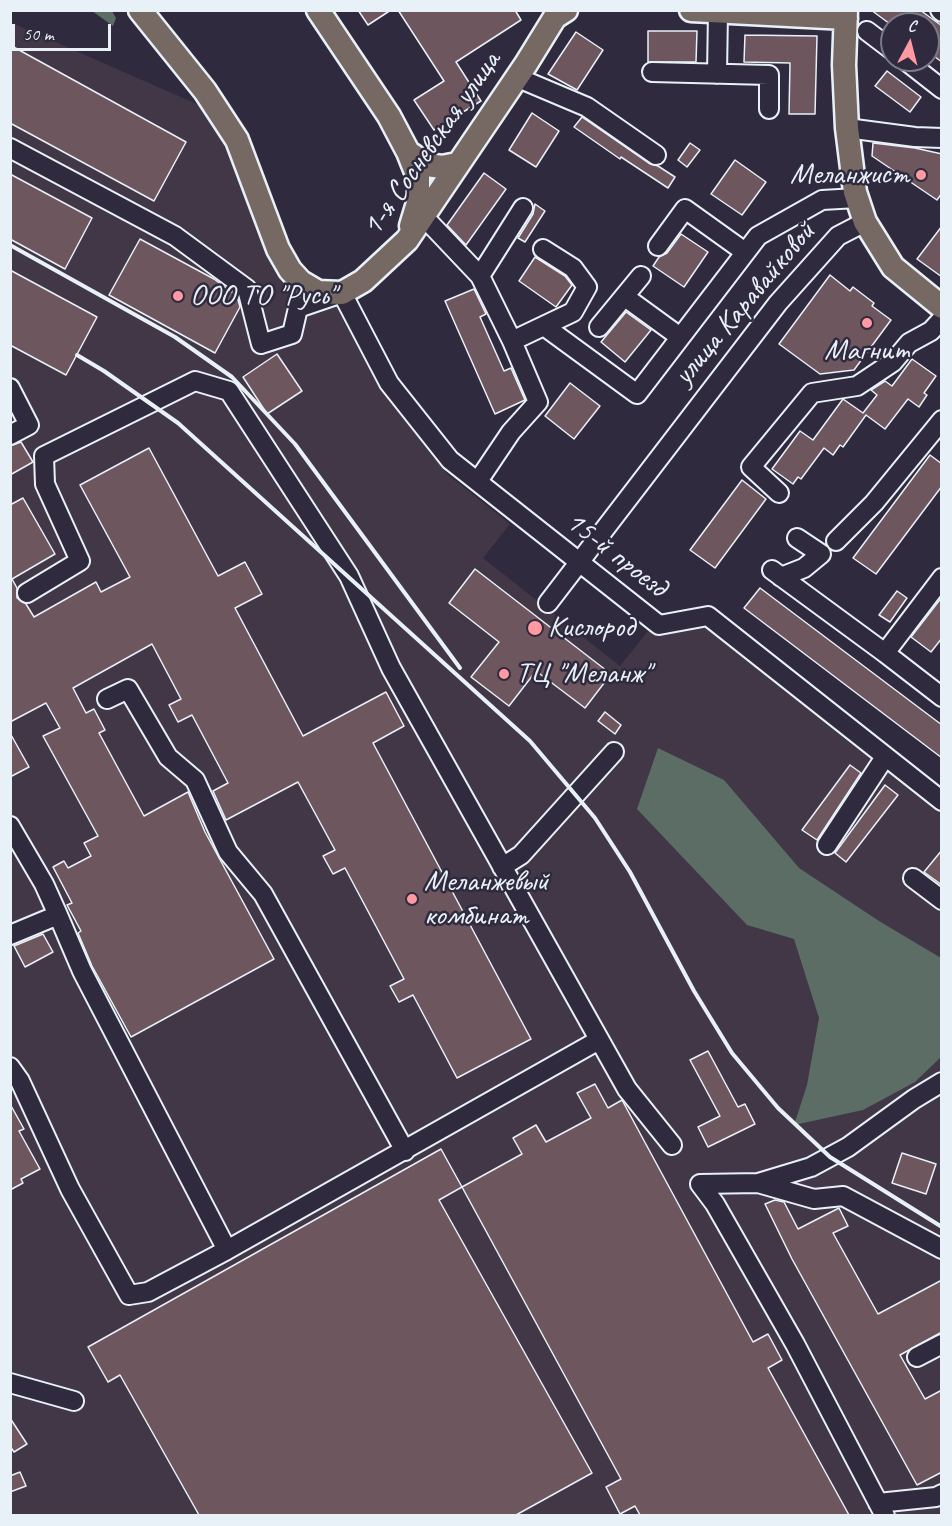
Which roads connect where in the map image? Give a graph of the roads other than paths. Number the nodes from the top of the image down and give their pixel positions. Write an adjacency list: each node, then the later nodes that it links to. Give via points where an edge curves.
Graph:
1 (140, 10): 32 (main road, via 205,91 237,140 278,249 290,270 318,292)
2 (318, 10): 19 (main road)
3 (691, 10): 5 (main road)
4 (560, 12): 13 (main road, 1-я Сосневская улица)
5 (718, 12): 6 (main road); 12 (street)
6 (794, 13): 7 (main road)
7 (846, 14): 16 (main road, улица Каравайковой)
8 (867, 31): 9 (street)
9 (880, 41)
10 (652, 72): 12 (street)
11 (920, 72): 14 (street)
12 (717, 74): 15 (street, via 769,75)
13 (516, 77): 20 (street, via 587,107); 21 (main road, 1-я Сосневская улица)
14 (942, 89)
15 (769, 109)
16 (847, 128): 17 (street); 22 (main road, улица Каравайковой)
17 (942, 138)
18 (10, 148): 32 (street, via 175,236 247,289 261,344 292,334 298,309)
19 (408, 152): 21 (main road, via 427,165); 26 (main road, via 418,177 418,202 414,220)
20 (656, 155)
21 (457, 164): 24 (main road, 1-я Сосневская улица)
22 (857, 198): 25 (main road, улица Каравайковой); 29 (street, via 822,200 758,236)
23 (523, 208): 30 (street)
24 (424, 217): 26 (main road, 1-я Сосневская улица); 30 (street)
25 (865, 222): 34 (main road, via 893,267); 47 (street, улица Каравайковой, via 838,236 778,303)
26 (400, 246): 32 (main road, 1-я Сосневская улица, via 363,281)
27 (658, 246): 29 (street, via 685,209)
28 (543, 249): 36 (street, via 573,268 587,287 573,312)
29 (745, 252): 38 (street)
30 (480, 276): 39 (street)
31 (641, 276): 33 (street)
32 (342, 293): 43 (street, 15-й проезд, via 388,383 450,460)
33 (625, 297): 37 (street); 38 (street)
34 (942, 307)
35 (942, 320): 44 (street, via 909,343 893,362 857,386 812,393 751,467)
36 (544, 326): 38 (street, via 637,394); 39 (street)
37 (599, 327)
38 (680, 337)
39 (512, 341): 43 (street, via 538,402 511,432)
40 (10, 388): 42 (street, via 29,425)
41 (942, 420): 46 (street, via 874,503)
42 (10, 435)
43 (478, 481): 47 (street, 15-й проезд)
44 (779, 493)
45 (796, 537): 51 (street, via 821,554 804,568 777,573)
46 (836, 541)
47 (579, 561): 50 (street, улица Каравайковой); 55 (street, 15-й проезд, via 659,625 708,616)
48 (942, 578): 51 (street)
49 (27, 593): 59 (street, via 80,561 45,484 44,456 195,381 229,391 349,576 391,668)
50 (548, 603)
51 (885, 653): 52 (street)
52 (942, 697)
53 (106, 699): 68 (street, via 128,689 168,757 195,780 228,852 263,894)
54 (614, 752): 59 (street, via 521,855)
55 (885, 757): 56 (street, 15-й проезд); 58 (street)
56 (942, 801)
57 (10, 826): 62 (street)
58 (827, 844)
59 (502, 867): 64 (street)
60 (913, 878): 61 (street)
61 (942, 900)
62 (58, 915): 63 (street); 71 (street, via 82,971)
63 (10, 935)
64 (599, 1040): 67 (street, via 627,1089); 68 (street)
65 (10, 1067): 71 (street, via 70,1189 129,1295 148,1292)
66 (942, 1082): 69 (street, via 848,1148 811,1167)
67 (672, 1145)
68 (405, 1151): 71 (street)
69 (758, 1183): 70 (street, via 814,1199 843,1196); 77 (street, via 700,1184 795,1344)
70 (942, 1249)
71 (227, 1250)
72 (942, 1344): 73 (street)
73 (917, 1357)
74 (10, 1383): 75 (street)
75 (74, 1401)
76 (942, 1494): 77 (street)
77 (881, 1509)

